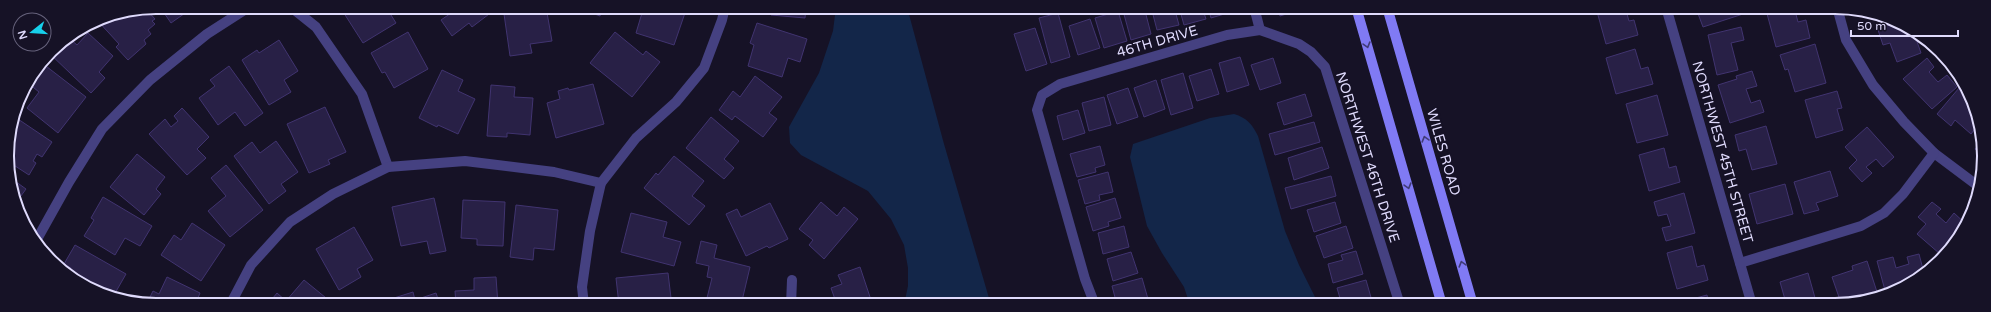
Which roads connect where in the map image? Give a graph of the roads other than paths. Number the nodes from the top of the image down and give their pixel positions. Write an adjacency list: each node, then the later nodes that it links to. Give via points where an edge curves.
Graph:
1 (239, 14): 14 (street, via 207,34 150,80 102,129)
2 (300, 14): 11 (street, via 316,27 362,94)
3 (723, 14): 12 (street, via 704,68 676,102 636,138)
4 (1256, 14): 9 (street)
5 (1358, 14): 22 (main road, one-way to 22)
6 (1389, 14): 23 (main road, WILES ROAD, one-way to 6)
7 (1668, 14): 15 (street, NORTHWEST 45TH STREET)
8 (1839, 14): 10 (street, via 1846,40 1873,85)
9 (1260, 30): 20 (street, 46TH DRIVE, via 1227,35 1060,84 1042,95 1037,110); 21 (street, NORTHWEST 46TH DRIVE, via 1299,44 1325,66)
10 (1934, 153): 13 (street); 15 (street, via 1903,194 1884,213 1861,226)
11 (388, 167): 12 (street, via 465,161 554,172); 17 (street, via 333,194 290,222 251,265)
12 (602, 183): 18 (street, via 590,231 582,287)
13 (1974, 183)
14 (39, 236)
15 (1740, 263): 24 (street, NORTHWEST 45TH STREET)
16 (792, 280): 19 (street)
17 (234, 298)
18 (583, 298)
19 (791, 298)
20 (1092, 298)
21 (1398, 298)
22 (1440, 298)
23 (1471, 298)
24 (1750, 298)

